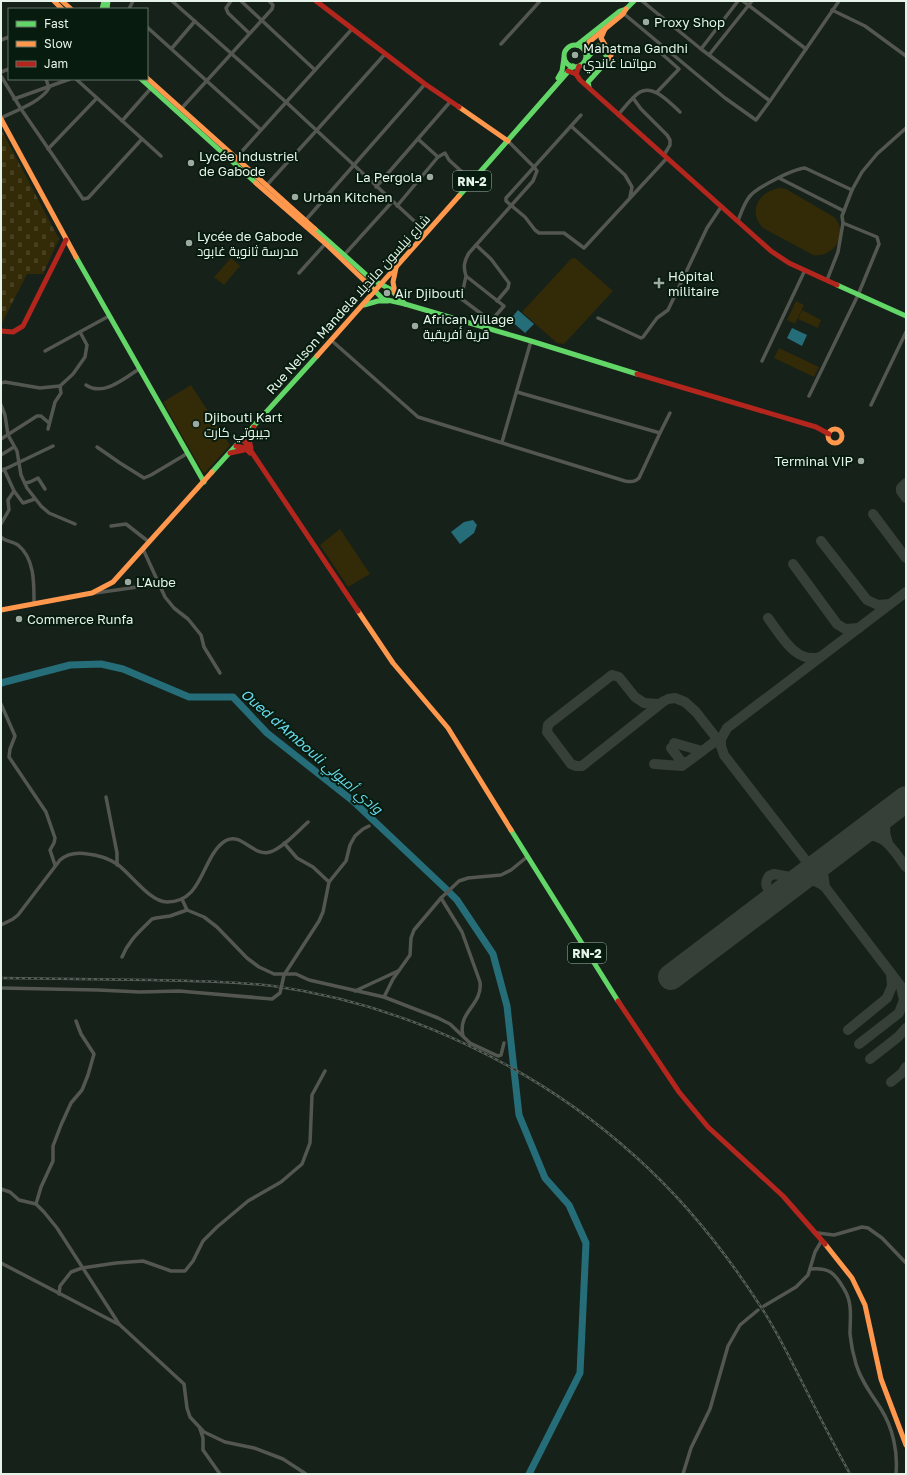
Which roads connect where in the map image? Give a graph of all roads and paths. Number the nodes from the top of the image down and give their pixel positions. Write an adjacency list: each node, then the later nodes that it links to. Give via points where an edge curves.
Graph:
1 (62, 1): 15 (main road)
2 (172, 1): 19 (street)
3 (231, 1): 23 (street, via 226,8 228,13)
4 (240, 1): 18 (street)
5 (269, 1): 18 (street, via 273,7)
6 (316, 1): 21 (main road)
7 (540, 1): 24 (street)
8 (634, 1): 17 (main road, RN-2)
9 (642, 1): 28 (street)
10 (738, 1): 28 (street)
11 (742, 1): 14 (street)
12 (752, 1): 14 (street)
13 (839, 1): 16 (street)
14 (748, 6): 29 (street); 33 (street)
15 (70, 8)
16 (832, 10): 29 (street); 34 (street, via 865,26)
17 (623, 11): 22 (main road, RN-2); 25 (main road, RN-2); 58 (street, via 725,98 756,120)
18 (261, 20): 23 (street); 39 (street)
19 (195, 22): 27 (street); 31 (street)
20 (148, 28): 27 (street)
21 (352, 29): 32 (main road); 39 (street)
22 (605, 29): 30 (main road, RN-2, via 589,42); 52 (main road, via 601,41 609,50 611,57 609,63 589,84)
23 (249, 33): 31 (street)
24 (501, 44)
25 (577, 45): 30 (main road); 35 (main road, RN-2, via 567,49)
26 (654, 47): 53 (street, via 679,69)
27 (172, 48): 48 (street)
28 (700, 49): 33 (street)
29 (806, 49): 58 (street)
30 (585, 50): 36 (main road)
31 (231, 53): 48 (street); 59 (street)
32 (385, 54): 49 (main road); 71 (street)
33 (709, 56): 58 (street)
34 (906, 56)
35 (564, 58): 37 (main road); 54 (main road, Rue Nelson Mandela شارع نيلسون مانديلا / RN-2, via 562,71)
36 (586, 59): 38 (main road); 52 (main road, via 598,46 603,49 608,60 588,82)
37 (573, 66): 38 (main road); 40 (main road, Rue Nelson Mandela شارع نيلسون مانديلا / RN-2)
38 (579, 66): 41 (main road)
39 (315, 70): 59 (street)
40 (568, 71): 41 (main road); 54 (main road, Rue Nelson Mandela شارع نيلسون مانديلا / RN-2)
41 (576, 74): 52 (main road)
42 (1, 76): 55 (street)
43 (46, 80): 50 (street)
44 (66, 80): 50 (street)
45 (77, 80): 56 (street)
46 (143, 80): 51 (main road)
47 (148, 80): 51 (main road)
48 (206, 80): 62 (street); 70 (street)
49 (425, 84): 60 (main road); 80 (street)
50 (49, 85): 55 (street); 61 (street, via 45,93)
51 (152, 86): 62 (main road); 67 (street); 79 (main road)
52 (589, 88): 65 (main road)
53 (657, 92): 57 (street, via 644,90); 63 (street)
54 (548, 94): 74 (main road, Rue Nelson Mandela شارع نيلسون مانديلا / RN-2)
55 (14, 98): 61 (street)
56 (97, 98): 67 (street); 75 (street)
57 (634, 98): 65 (street); 78 (street, via 670,140)
58 (770, 101)
59 (286, 102): 70 (street); 71 (street)
60 (450, 102): 73 (street); 74 (main road)
61 (21, 109): 66 (street); 75 (street)
62 (181, 109): 79 (main road)
63 (680, 112)
64 (581, 115): 68 (street)
65 (618, 115): 78 (main road)
66 (1, 118): 97 (main road)
67 (122, 121): 72 (street)
68 (571, 126): 81 (street); 87 (street, via 625,175 632,186)
69 (906, 128): 86 (street, via 877,154 862,172)
70 (261, 130): 79 (street)
71 (316, 131): 80 (street); 84 (street)
72 (142, 139): 75 (street, via 85,200); 76 (street)
73 (418, 139): 77 (street); 85 (street)
74 (508, 141): 81 (street); 83 (main road, Rue Nelson Mandela شارع نيلسون مانديلا / RN-2)
75 (48, 149)
76 (161, 156)
77 (438, 157): 83 (street, via 444,153); 89 (street)
78 (666, 157): 87 (street); 91 (main road)
79 (235, 160): 84 (main road)
80 (354, 165): 85 (street); 94 (street)
81 (534, 166): 90 (street, via 537,172 533,181); 90 (street, via 506,198)
82 (779, 178): 86 (street, via 793,170 805,168); 92 (street); 93 (street, via 748,198)
83 (472, 181): 96 (main road, Rue Nelson Mandela شارع نيلسون مانديلا / RN-2)
84 (264, 187): 94 (main road)
85 (376, 187): 88 (street)
86 (852, 190): 92 (street)
87 (630, 197): 90 (street, via 584,248 564,233 539,233)
88 (392, 202): 89 (street); 100 (street)
89 (397, 206): 96 (street)
90 (511, 206): 99 (street)
91 (721, 207): 93 (main road); 116 (street, via 668,310 657,318 644,337 641,338)
92 (844, 211): 95 (street)
93 (738, 221): 102 (main road, via 771,251)
94 (304, 222): 98 (main road)
95 (843, 222): 105 (street, via 838,252); 109 (street, via 876,237 879,244)
96 (426, 232): 101 (main road, Rue Nelson Mandela شارع نيلسون مانديلا / RN-2)
97 (66, 240): 114 (main road); 117 (main road, via 24,326 13,332)
98 (327, 242): 100 (main road); 103 (street); 107 (main road)
99 (476, 245): 104 (street, via 465,260 463,269); 111 (street, via 492,259 509,283)
100 (345, 254): 106 (main road, via 371,279)
101 (396, 266): 106 (main road, Rue Nelson Mandela شارع نيلسون مانديلا / RN-2); 108 (main road)
102 (806, 270): 105 (main road); 123 (street)
103 (299, 274)
104 (466, 276): 111 (street); 111 (street, via 459,297 491,321 504,306)
105 (827, 280): 109 (main road)
106 (381, 284): 107 (main road, Rue Nelson Mandela شارع نيلسون مانديلا / RN-2); 108 (main road)
107 (375, 291): 110 (main road); 113 (main road, Rue Nelson Mandela شارع نيلسون مانديلا / RN-2)
108 (395, 293): 112 (main road)
109 (858, 295): 115 (main road); 129 (street)
110 (388, 301): 112 (main road); 113 (main road)
111 (497, 301)
112 (405, 304): 121 (main road)
113 (362, 306): 120 (main road, Rue Nelson Mandela شارع نيلسون مانديلا / RN-2)
114 (109, 316): 118 (street); 124 (main road)
115 (906, 316)
116 (598, 318)
117 (1, 331)
118 (80, 332): 122 (street); 127 (street, via 87,345 85,357 73,374)
119 (906, 332): 131 (street)
120 (331, 340): 134 (main road, Rue Nelson Mandela شارع نيلسون مانديلا / RN-2); 143 (street, via 418,417)
121 (531, 341): 128 (street); 135 (main road)
122 (45, 351)
123 (762, 361)
124 (139, 369): 126 (street, via 103,389 90,388); 149 (main road)
125 (1, 383): 127 (street, via 40,388)
126 (86, 385)
127 (60, 386): 133 (street, via 61,393 55,402)
128 (517, 392): 138 (street); 143 (street)
129 (809, 396)
130 (1, 405): 140 (street, via 6,415)
131 (871, 405)
132 (670, 413): 138 (street)
133 (49, 423): 136 (street); 140 (street, via 41,416 37,416)
134 (254, 427): 142 (main road, Rue Nelson Mandela شارع نيلسون مانديلا / RN-2); 148 (main road)
135 (816, 427): 137 (main road); 139 (main road)
136 (48, 429)
137 (835, 429): 139 (main road); 139 (main road, via 841,433 839,441 832,442)
138 (660, 433): 143 (street, via 639,478 630,482)
139 (829, 434)
140 (8, 435): 141 (street); 146 (street)
141 (1, 439)
142 (243, 439): 145 (main road, Rue Nelson Mandela شارع نيلسون مانديلا); 148 (main road, RN-2)
143 (502, 442)
144 (53, 446): 152 (street)
145 (236, 446): 148 (main road); 150 (main road, Rue Nelson Mandela شارع نيلسون مانديلا)
146 (14, 447): 151 (street); 152 (street)
147 (97, 447): 149 (street, via 144,478)
148 (250, 452): 150 (main road, via 240,450); 175 (main road, RN-2, via 394,663 448,728)
149 (188, 453): 154 (main road)
150 (230, 453): 154 (main road, Rue Nelson Mandela شارع نيلسون مانديلا)
151 (1, 454)
152 (19, 463): 153 (street); 155 (street)
153 (3, 470): 157 (street)
154 (204, 482): 163 (main road, Rue Nelson Mandela شارع نيلسون مانديلا)
155 (25, 483): 156 (street, via 38,478); 158 (street)
156 (45, 488)
157 (14, 490): 158 (street, via 23,503); 159 (street, via 8,500 9,510)
158 (35, 499): 160 (street, via 49,513)
159 (1, 524)
160 (75, 524)
161 (111, 526): 163 (street, via 126,524)
162 (1, 537): 167 (street, via 18,545 30,564 34,580)
163 (149, 542): 164 (main road, Rue Nelson Mandela شارع نيلسون مانديلا)
164 (143, 549): 165 (street); 166 (main road, Rue Nelson Mandela شارع نيلسون مانديلا, via 113,582)
165 (159, 584): 166 (street); 169 (street, via 174,608 188,619 201,635 204,646)
166 (92, 593): 167 (main road, Rue Nelson Mandela شارع نيلسون مانديلا)
167 (34, 604): 168 (main road, Rue Nelson Mandela شارع نيلسون مانديلا)
168 (1, 610)
169 (220, 673)
170 (1, 704): 177 (street, via 15,736 10,749 10,760 46,812 55,838 50,850)
171 (106, 797): 176 (street)
172 (308, 822): 174 (street)
173 (369, 826): 178 (street, via 355,836 346,860)
174 (284, 843): 178 (street, via 297,858 309,864); 180 (street, via 270,852 263,853 236,839 224,842 210,859 200,882)
175 (527, 857): 179 (street, via 501,875 459,881); 195 (main road, RN-2, via 679,1092 708,1127 783,1196)
176 (117, 864): 177 (street, via 92,854 79,853 64,856); 180 (street, via 160,901 172,902)
177 (55, 865): 182 (street, via 18,915)
178 (329, 882): 185 (street, via 326,904 321,916)
179 (441, 898): 184 (street, via 414,930 410,955); 190 (street, via 462,932 480,982 479,995 462,1022)
180 (182, 899): 181 (street)
181 (187, 910): 183 (street, via 152,920 130,940); 185 (street, via 204,917 246,958 259,967 274,974)
182 (1, 925)
183 (122, 957)
184 (399, 970): 187 (street); 188 (street)
185 (284, 975): 186 (street, via 280,993 272,999 179,991); 187 (street, via 296,974 308,980)
186 (1, 988)
187 (354, 991): 188 (street)
188 (384, 997): 190 (street, via 450,1024)
189 (76, 1021): 194 (street, via 80,1034 94,1054 92,1065 82,1090 71,1103 61,1125 53,1146 53,1161)
190 (463, 1037): 191 (street, via 498,1056 501,1055)
191 (504, 1043)
192 (325, 1071): 199 (street, via 312,1095 310,1143 302,1164 281,1182 248,1201 217,1227 203,1241 185,1271 171,1272 143,1261)
193 (1, 1189): 194 (street, via 10,1192 19,1200)
194 (36, 1204): 199 (street, via 49,1218)
195 (817, 1233): 196 (main road, RN-2); 198 (street, via 834,1235 868,1228 882,1238)
196 (822, 1240): 200 (street); 206 (main road, RN-2, via 852,1278 865,1305 881,1379)
197 (1, 1263): 201 (street)
198 (906, 1263)
199 (82, 1268): 201 (street, via 71,1272 60,1286); 204 (street)
200 (810, 1269): 202 (street, via 808,1275 796,1287); 210 (street, via 828,1270 845,1289 851,1306 851,1341 856,1364 891,1432 897,1463)
201 (59, 1294): 204 (street)
202 (764, 1306)
203 (758, 1310): 209 (street, via 740,1325 728,1346 710,1409 691,1448)
204 (120, 1324): 205 (street, via 184,1384 190,1417)
205 (200, 1429): 207 (street, via 203,1450); 208 (street, via 224,1442 254,1448 283,1459)
206 (906, 1445)
207 (220, 1474)
208 (306, 1474)
209 (684, 1474)
210 (896, 1474)

